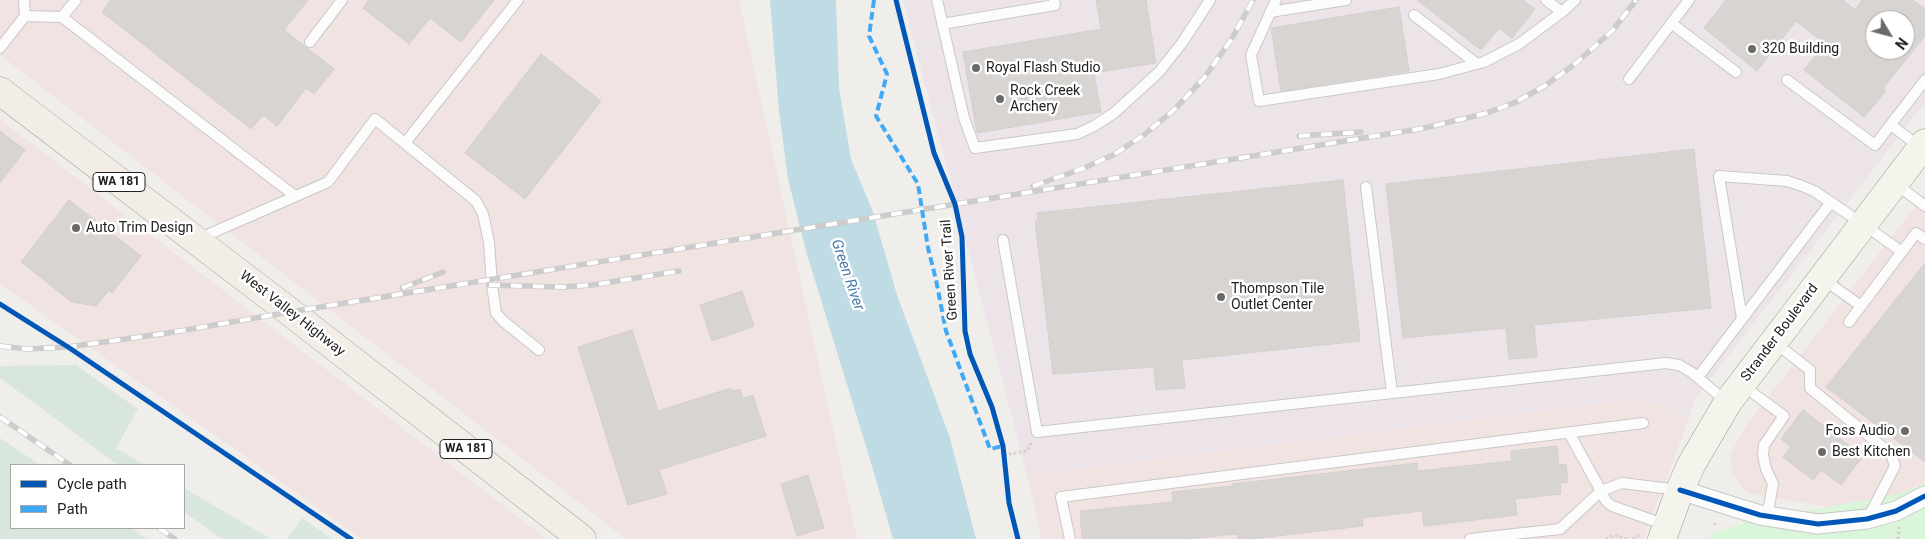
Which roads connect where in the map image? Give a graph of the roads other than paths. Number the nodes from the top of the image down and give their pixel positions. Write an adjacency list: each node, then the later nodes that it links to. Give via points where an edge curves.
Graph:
1 (24, 0): 16 (lane)
2 (76, 0): 17 (lane)
3 (342, 0): 20 (lane)
4 (518, 0): 29 (lane)
5 (937, 0): 19 (lane)
6 (1054, 0): 19 (lane, via 1055,5)
7 (1210, 0): 19 (lane, via 1159,72 1107,118 1077,134 975,148 964,118)
8 (1276, 0): 13 (lane)
9 (1346, 0): 13 (lane)
10 (1546, 0): 14 (lane)
11 (1575, 0): 14 (lane)
12 (1689, 0): 18 (lane)
13 (1270, 12): 22 (lane, via 1251,55 1259,101 1439,74)
14 (1562, 12): 22 (lane, via 1519,44)
15 (1414, 15): 22 (lane)
16 (25, 16): 17 (lane); 21 (lane)
17 (62, 18): 33 (lane)
18 (1672, 23): 23 (lane); 24 (lane)
19 (942, 24)
20 (310, 42)
21 (0, 48)
22 (1477, 64)
23 (1736, 72)
24 (1629, 78)
25 (1787, 80): 28 (lane, via 1875,145)
26 (1925, 80): 28 (lane)
27 (0, 91): 38 (main road, West Valley Highway / WA 181)
28 (1890, 125): 30 (lane)
29 (405, 143): 33 (lane, via 375,119 328,182); 46 (lane, via 476,201 483,214 489,242 496,313)
30 (1923, 146): 31 (main road, Strander Boulevard)
31 (1895, 183): 35 (lane); 36 (main road, Strander Boulevard)
32 (1366, 187): 48 (lane)
33 (296, 196): 38 (lane)
34 (1831, 202): 36 (lane); 43 (lane); 43 (lane, via 1814,191 1787,181 1719,176)
35 (1925, 206)
36 (1863, 224): 40 (lane); 41 (main road, Strander Boulevard)
37 (1925, 239): 40 (lane, via 1916,233)
38 (196, 240): 60 (main road, West Valley Highway / WA 181)
39 (1004, 240): 48 (lane, via 1037,432)
40 (1902, 252): 42 (lane)
41 (1821, 278): 42 (lane); 45 (main road, Strander Boulevard)
42 (1861, 306): 44 (lane)
43 (1742, 319): 47 (lane)
44 (1849, 322)
45 (1773, 342): 49 (main road, Strander Boulevard); 56 (lane, via 1810,370 1810,388 1891,454 1895,466)
46 (539, 350)
47 (1698, 377): 48 (lane, via 1679,365 1666,363); 49 (lane)
48 (1392, 393)
49 (1734, 393): 52 (main road, Strander Boulevard, via 1691,465); 55 (lane, via 1784,416 1764,445 1766,469 1773,484)
50 (1643, 424): 51 (lane)
51 (1569, 433): 53 (lane); 61 (lane, via 1061,497)
52 (1680, 490): 53 (lane, via 1622,484); 55 (street); 57 (main road, Strander Boulevard)
53 (1601, 491): 57 (lane, via 1612,506); 58 (lane)
54 (1925, 496): 56 (street, via 1896,511)
55 (1767, 517): 56 (street, via 1818,524)
56 (1867, 519)
57 (1656, 533)
58 (1561, 534): 59 (lane)
59 (1508, 537): 62 (lane)
60 (582, 539)
61 (1070, 539)
62 (1470, 539)

